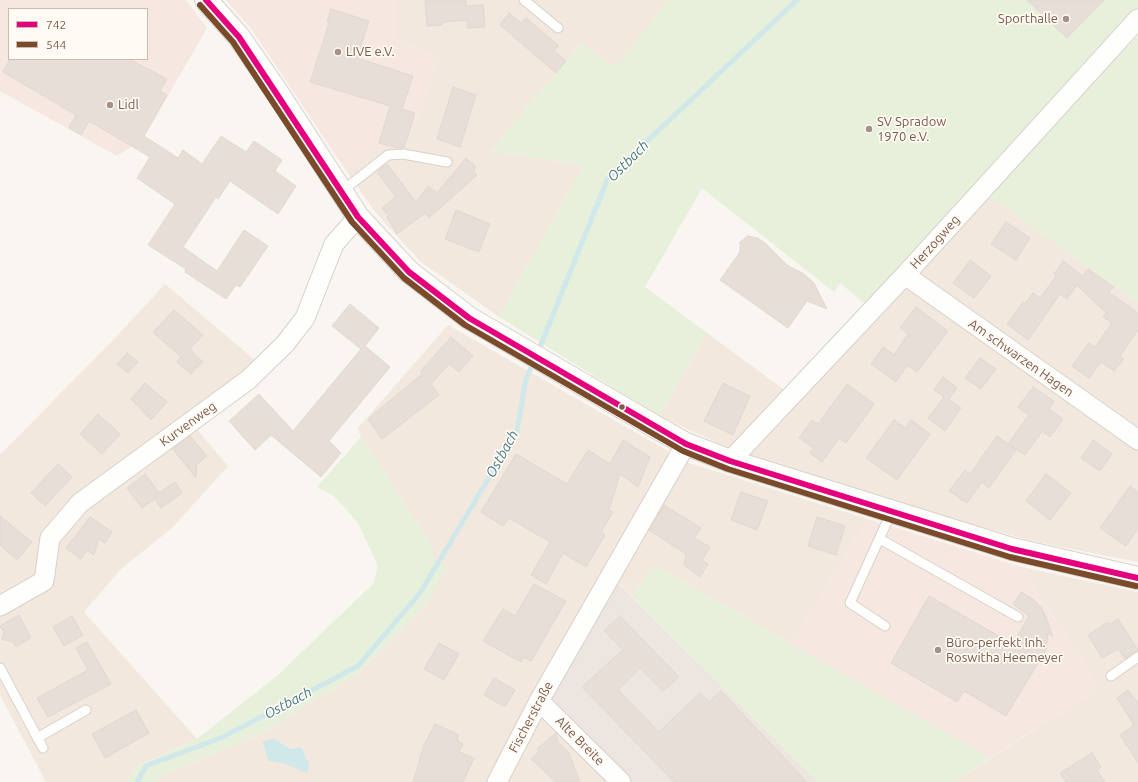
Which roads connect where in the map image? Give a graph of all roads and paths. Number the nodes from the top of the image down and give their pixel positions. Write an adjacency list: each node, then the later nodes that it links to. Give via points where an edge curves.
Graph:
1 (206, 0): 6 (main road, via 239,36)
2 (524, 0): 4 (lane)
3 (1138, 19): 8 (street, Herzogweg)
4 (558, 28)
5 (447, 162): 6 (lane, via 404,154 388,155)
6 (341, 192): 7 (main road)
7 (358, 217): 10 (main road, via 409,272 469,318); 15 (street, Kurvenweg, via 334,244 305,318 285,344 248,380 80,503 50,538 44,581)
8 (905, 275): 9 (street, Am schwarzen Hagen); 11 (street, Herzogweg)
9 (1138, 440)
10 (686, 444): 11 (main road); 21 (street, Fischerstraße)
11 (730, 462): 12 (main road)
12 (891, 513): 13 (lane); 14 (main road, via 1012,550)
13 (880, 539): 16 (lane); 17 (lane, via 850,603)
14 (1138, 578)
15 (0, 606)
16 (1018, 617)
17 (885, 626)
18 (1138, 657): 20 (lane)
19 (0, 668): 23 (lane)
20 (1111, 676)
21 (539, 700): 25 (street, Fischerstraße); 26 (street, Alte Breite)
22 (86, 710): 23 (lane)
23 (37, 738): 24 (lane)
24 (43, 748)
25 (497, 782)
26 (621, 782)

